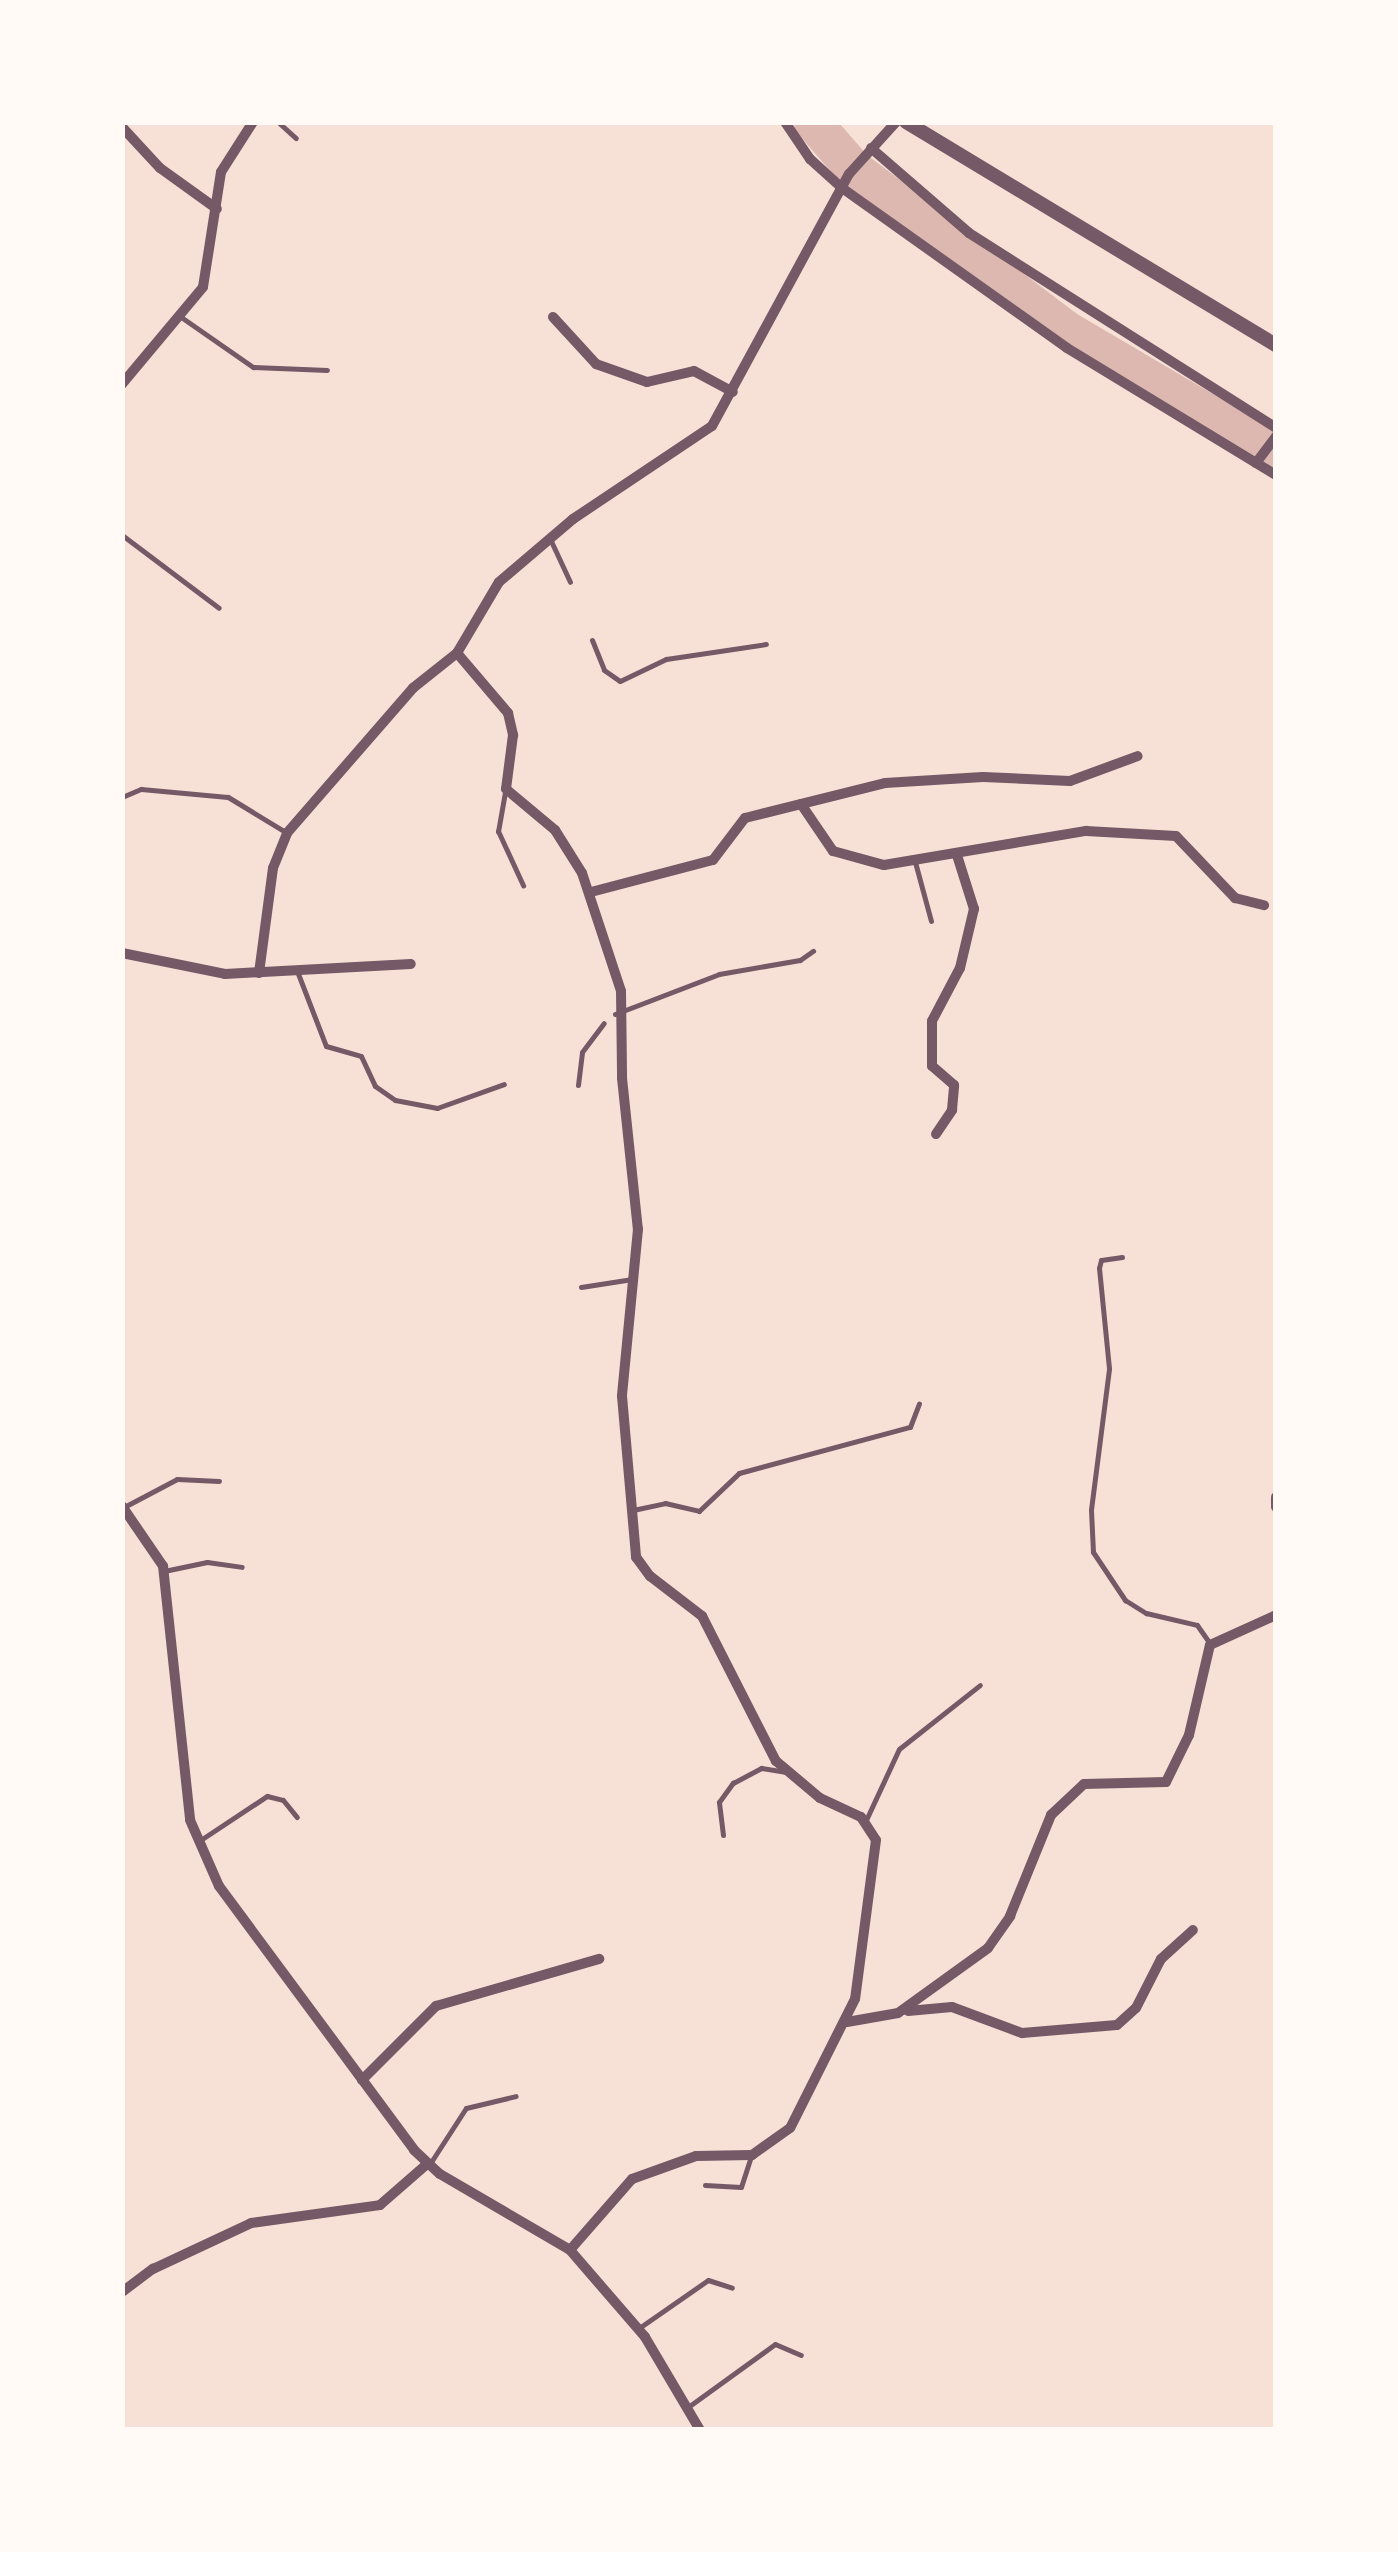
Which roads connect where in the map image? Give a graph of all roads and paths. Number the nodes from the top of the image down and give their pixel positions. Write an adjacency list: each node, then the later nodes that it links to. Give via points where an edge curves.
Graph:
1 (253, 122): 10 (street, via 227,155)
2 (278, 122): 7 (lane)
3 (785, 122): 9 (street, via 810,159)
4 (896, 122): 8 (street)
5 (906, 122): 13 (street)
6 (122, 127): 10 (street, via 160,168)
7 (296, 138)
8 (866, 151): 9 (street); 17 (street, via 969,233)
9 (842, 188): 16 (street); 19 (street, via 1067,348)
10 (217, 209): 12 (street, via 204,288)
11 (553, 317): 16 (street, via 596,364 647,382 694,371)
12 (181, 318): 14 (lane, via 253,367); 15 (street)
13 (1276, 345)
14 (327, 370)
15 (122, 384)
16 (732, 392): 22 (street, via 697,439)
17 (1276, 428)
18 (1276, 436): 19 (street)
19 (1258, 460): 20 (street)
20 (1276, 475)
21 (122, 535): 24 (lane)
22 (550, 539): 23 (lane); 27 (street, via 489,594)
23 (570, 582)
24 (219, 608)
25 (592, 640): 26 (lane, via 604,670 620,681 666,659)
26 (766, 644)
27 (457, 653): 29 (street, via 512,723); 32 (street, via 413,688)
28 (1138, 756): 31 (street, via 1070,782 984,777 885,783)
29 (506, 789): 35 (lane, via 498,830); 36 (street, via 554,830)
30 (122, 797): 32 (lane, via 160,790 228,797)
31 (801, 804): 34 (street, via 817,832 850,860); 36 (street, via 745,818 712,860)
32 (287, 834): 43 (street, via 272,868)
33 (958, 855): 34 (street); 37 (street, via 1086,831 1152,832 1190,844 1235,898); 48 (street, via 974,910 953,988 932,1021 932,1066 954,1084 952,1110)
34 (914, 862): 38 (lane)
35 (523, 885)
36 (591, 892): 44 (street)
37 (1264, 905)
38 (931, 921)
39 (813, 951): 44 (lane)
40 (122, 953): 43 (street, via 200,970)
41 (411, 964): 42 (street)
42 (297, 971): 43 (street); 46 (lane, via 326,1046 360,1056 375,1086 395,1100 438,1108)
43 (258, 973)
44 (620, 1010): 50 (street)
45 (604, 1022): 47 (lane, via 582,1052)
46 (504, 1084)
47 (578, 1085)
48 (936, 1134)
49 (1122, 1257): 61 (lane, via 1101,1260 1099,1268 1109,1369 1091,1510 1093,1552 1124,1600 1197,1625)
50 (637, 1278): 51 (lane); 57 (street, via 622,1396)
51 (581, 1288)
52 (919, 1404): 57 (lane, via 910,1427 739,1473 700,1511 665,1503)
53 (219, 1481): 55 (lane, via 178,1479)
54 (1276, 1498): 56 (street)
55 (123, 1507): 59 (street)
56 (1276, 1507)
57 (631, 1511): 63 (street, via 641,1568 702,1616 762,1740)
58 (242, 1567): 59 (lane, via 207,1562)
59 (164, 1571): 67 (street)
60 (1276, 1615): 61 (street)
61 (1210, 1645): 70 (street, via 1189,1735 1166,1782 1107,1778 1075,1792 1051,1815 1010,1916 988,1948)
62 (980, 1685): 65 (lane, via 900,1749)
63 (788, 1772): 65 (street, via 820,1798); 66 (lane, via 761,1768 733,1783 719,1802)
64 (297, 1817): 67 (lane, via 283,1800 267,1796)
65 (865, 1820): 71 (street, via 876,1840 872,1911)
66 (723, 1835)
67 (197, 1842): 72 (street, via 218,1886)
68 (1192, 1930): 70 (street, via 1161,1959 1136,2008 1117,2026 1022,2033 944,2005)
69 (599, 1959): 72 (street, via 436,2006)
70 (898, 2013): 71 (street)
71 (847, 2022): 74 (street, via 802,2110 772,2145)
72 (362, 2080): 75 (street)
73 (516, 2096): 75 (lane, via 466,2108)
74 (752, 2154): 76 (lane, via 740,2187); 77 (street, via 696,2156 632,2179)
75 (428, 2165): 77 (street); 79 (street, via 380,2204 251,2222 153,2269)
76 (705, 2185)
77 (570, 2250): 80 (street)
78 (732, 2288): 80 (lane, via 708,2280)
79 (122, 2292)
80 (639, 2328): 82 (street)
81 (801, 2355): 82 (lane, via 775,2344)
82 (687, 2408): 83 (street)
83 (700, 2430)

